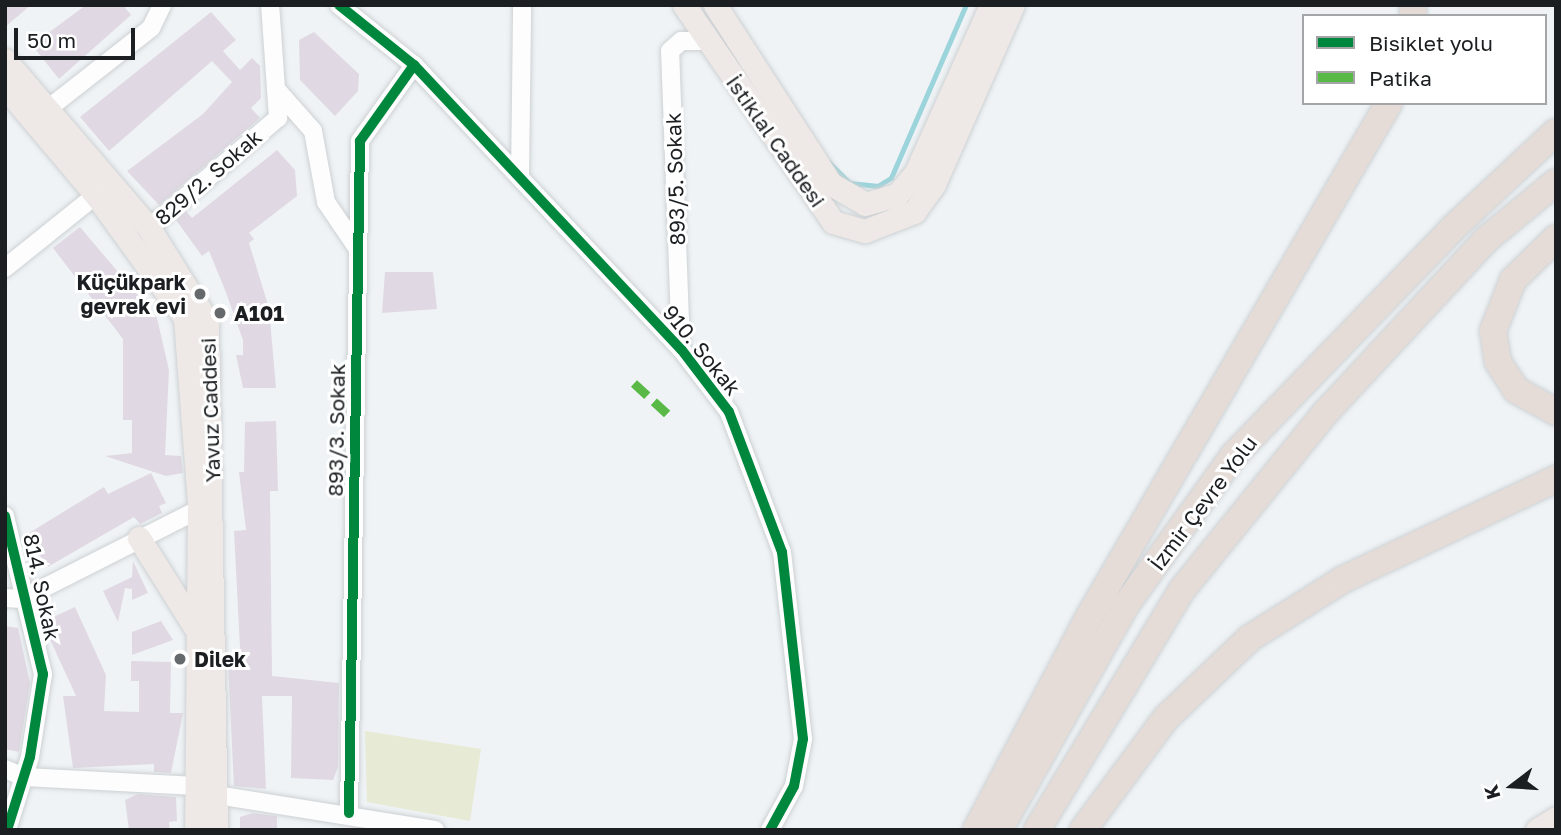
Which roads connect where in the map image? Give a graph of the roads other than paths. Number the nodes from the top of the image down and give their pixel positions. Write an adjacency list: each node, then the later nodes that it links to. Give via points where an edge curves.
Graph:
1 (162, 5): 15 (street, via 151,27)
2 (270, 5): 13 (street, 829/2. Sokak)
3 (339, 5): 11 (street, 910. Sokak)
4 (522, 5): 17 (street)
5 (684, 5): 9 (main road, İstiklal Caddesi)
6 (715, 5): 7 (main road, İstiklal Caddesi, via 831,184 865,204 897,195 916,172)
7 (990, 5)
8 (1013, 5): 9 (main road, İstiklal Caddesi, via 934,184 914,212 865,231 833,222)
9 (708, 41): 24 (street, 893/5. Sokak, via 681,41 670,51)
10 (5, 60): 15 (main road, Yavuz Caddesi)
11 (414, 65): 17 (street, 910. Sokak); 22 (street, 893/3. Sokak, via 360,141)
12 (5, 87): 19 (main road, Yavuz Caddesi)
13 (276, 89): 20 (street, 829/2. Sokak, via 278,118); 22 (street, via 313,131 326,202)
14 (1388, 105): 41 (highway, via 1097,603)
15 (49, 108): 20 (main road, Yavuz Caddesi)
16 (1556, 132): 42 (highway, İzmir Çevre Yolu, via 1452,229 1234,455 1125,606)
17 (520, 178): 24 (street, 910. Sokak)
18 (1556, 182): 43 (highway, İzmir Çevre Yolu, via 1487,239 1327,411 1181,591)
19 (96, 195): 23 (street); 27 (main road, Yavuz Caddesi, via 185,318)
20 (149, 228): 27 (main road, Yavuz Caddesi, via 207,321)
21 (1556, 238): 25 (highway, via 1513,280 1493,331 1498,362 1516,390)
22 (358, 249): 35 (street, 893/3. Sokak)
23 (5, 268)
24 (681, 349): 40 (street, 910. Sokak, via 729,412 782,552 803,740 794,786)
25 (1556, 412)
26 (1556, 479): 44 (highway, via 1342,580 1250,638 1166,718)
27 (207, 504): 29 (street); 31 (main road, Yavuz Caddesi); 34 (main road, Yavuz Caddesi)
28 (5, 516): 30 (street, 814. Sokak, via 18,551)
29 (139, 538): 30 (street); 31 (main road)
30 (14, 599): 33 (street, 814. Sokak, via 43,674)
31 (198, 632): 34 (main road, Yavuz Caddesi)
32 (5, 769): 33 (street)
33 (24, 777): 34 (street); 37 (street, 814. Sokak)
34 (207, 790): 35 (street); 38 (main road, Yavuz Caddesi); 39 (main road, Yavuz Caddesi)
35 (349, 813): 36 (street)
36 (425, 828)
37 (7, 830)
38 (196, 830)
39 (216, 830)
40 (770, 830)
41 (976, 830)
42 (999, 830)
43 (1037, 830)
44 (1083, 830)

